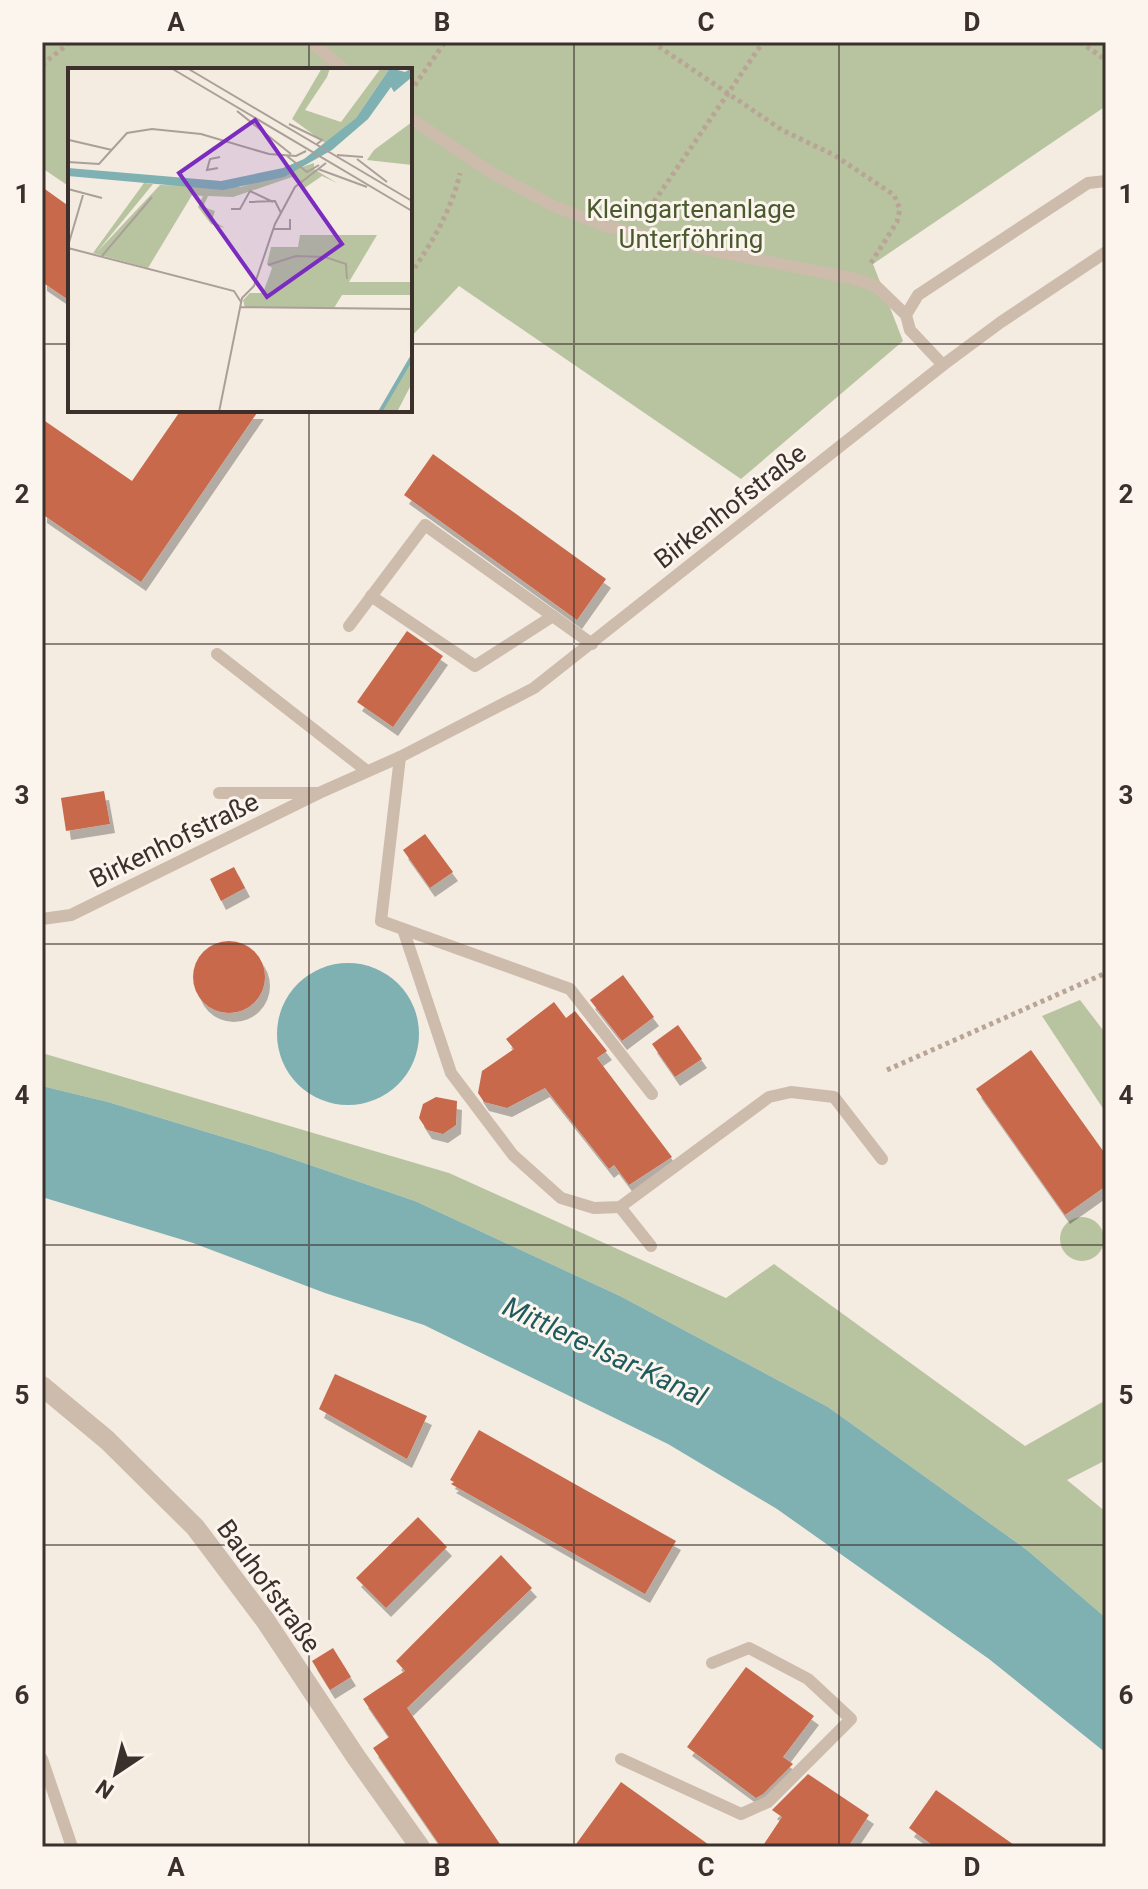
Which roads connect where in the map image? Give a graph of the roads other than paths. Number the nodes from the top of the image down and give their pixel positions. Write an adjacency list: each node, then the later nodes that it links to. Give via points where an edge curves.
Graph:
1 (311, 42): 2 (lane)
2 (343, 68)
3 (412, 119): 6 (lane, via 554,206 633,233 859,280 876,286)
4 (1106, 181): 6 (lane, via 1088,183 918,295)
5 (1106, 252): 7 (lane, Birkenhofstraße)
6 (906, 315): 7 (lane, via 910,330)
7 (943, 365): 11 (lane, Birkenhofstraße)
8 (371, 596): 9 (lane, via 475,666); 9 (lane, via 425,525); 10 (lane)
9 (553, 616): 11 (lane)
10 (349, 626)
11 (592, 644): 13 (lane, Birkenhofstraße, via 534,688)
12 (217, 654): 14 (lane)
13 (400, 757): 14 (lane, Birkenhofstraße); 18 (lane, via 381,921)
14 (367, 771): 16 (lane, Birkenhofstraße)
15 (219, 793): 16 (lane)
16 (319, 793): 17 (lane, Birkenhofstraße, via 71,915)
17 (42, 919)
18 (403, 929): 19 (lane, via 570,989); 21 (lane, via 451,1073 513,1155 561,1198 594,1208)
19 (652, 1094)
20 (882, 1159): 21 (lane, via 834,1097 791,1092 769,1097)
21 (620, 1207): 22 (lane)
22 (651, 1246)
23 (42, 1386): 28 (street, Bauhofstraße, via 107,1440 195,1527)
24 (712, 1663): 26 (lane, via 749,1648 808,1679 851,1719 768,1802 741,1814)
25 (42, 1759): 27 (lane)
26 (621, 1759)
27 (72, 1847)
28 (420, 1847)

